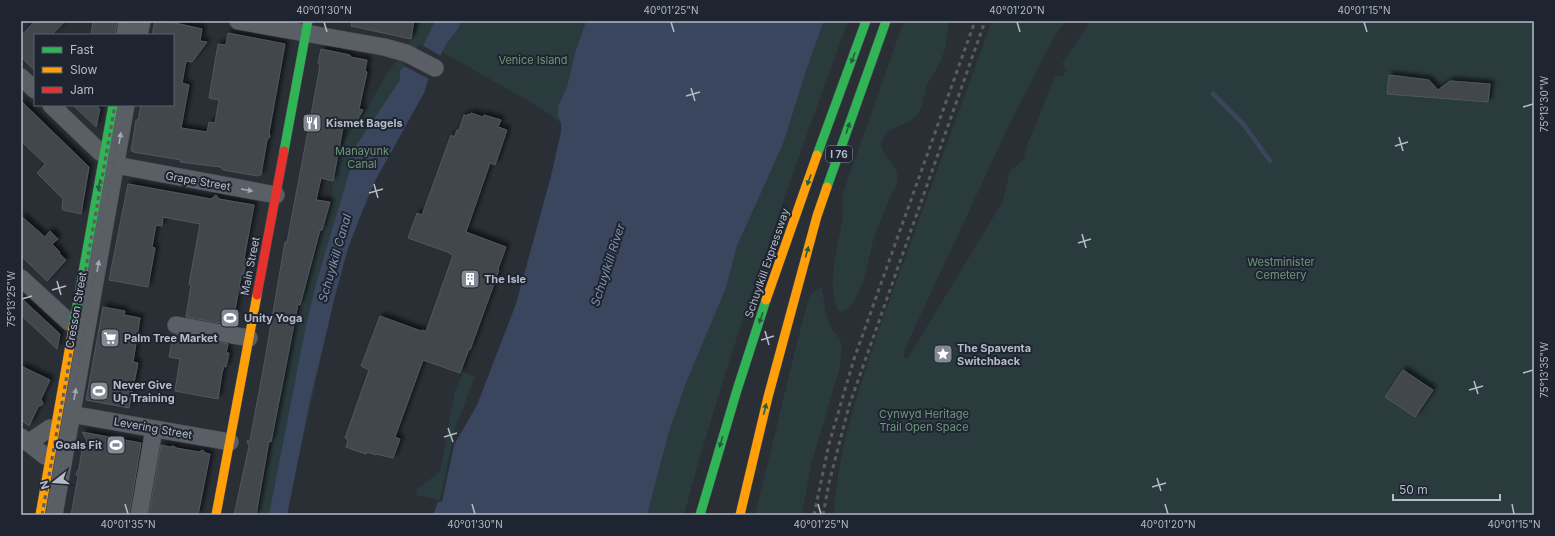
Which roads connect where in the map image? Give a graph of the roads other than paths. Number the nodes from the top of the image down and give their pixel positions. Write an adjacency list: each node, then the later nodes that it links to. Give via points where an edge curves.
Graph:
1 (127, 21): 7 (street)
2 (142, 21): 8 (street)
3 (238, 21): 6 (street)
4 (866, 21): 32 (main road, Schuylkill Expressway / I 76, one-way to 32, via 773,281 723,433)
5 (886, 21): 33 (main road, I 76, one-way to 5, via 768,397 817,216)
6 (307, 27): 9 (street, via 410,54); 17 (main road, Main Street)
7 (125, 34)
8 (139, 34)
9 (435, 68)
10 (21, 77): 11 (street)
11 (34, 89)
12 (51, 106): 15 (street)
13 (113, 106): 28 (main road, Cresson Street, one-way to 28)
14 (126, 106): 29 (street, Cresson Street, one-way to 14)
15 (100, 152)
16 (124, 167): 17 (street, Grape Street, one-way to 17)
17 (276, 195): 21 (main road, Main Street)
18 (21, 278): 19 (street)
19 (69, 322)
20 (176, 326): 21 (street)
21 (249, 338): 26 (main road, Main Street)
22 (76, 416): 24 (street, Levering Street)
23 (50, 428): 25 (street)
24 (154, 429): 26 (street, Levering Street); 30 (street)
25 (24, 440): 27 (street)
26 (230, 442): 31 (main road, Main Street)
27 (45, 456)
28 (40, 515)
29 (54, 515)
30 (139, 515)
31 (216, 515)
32 (700, 515)
33 (740, 515)

